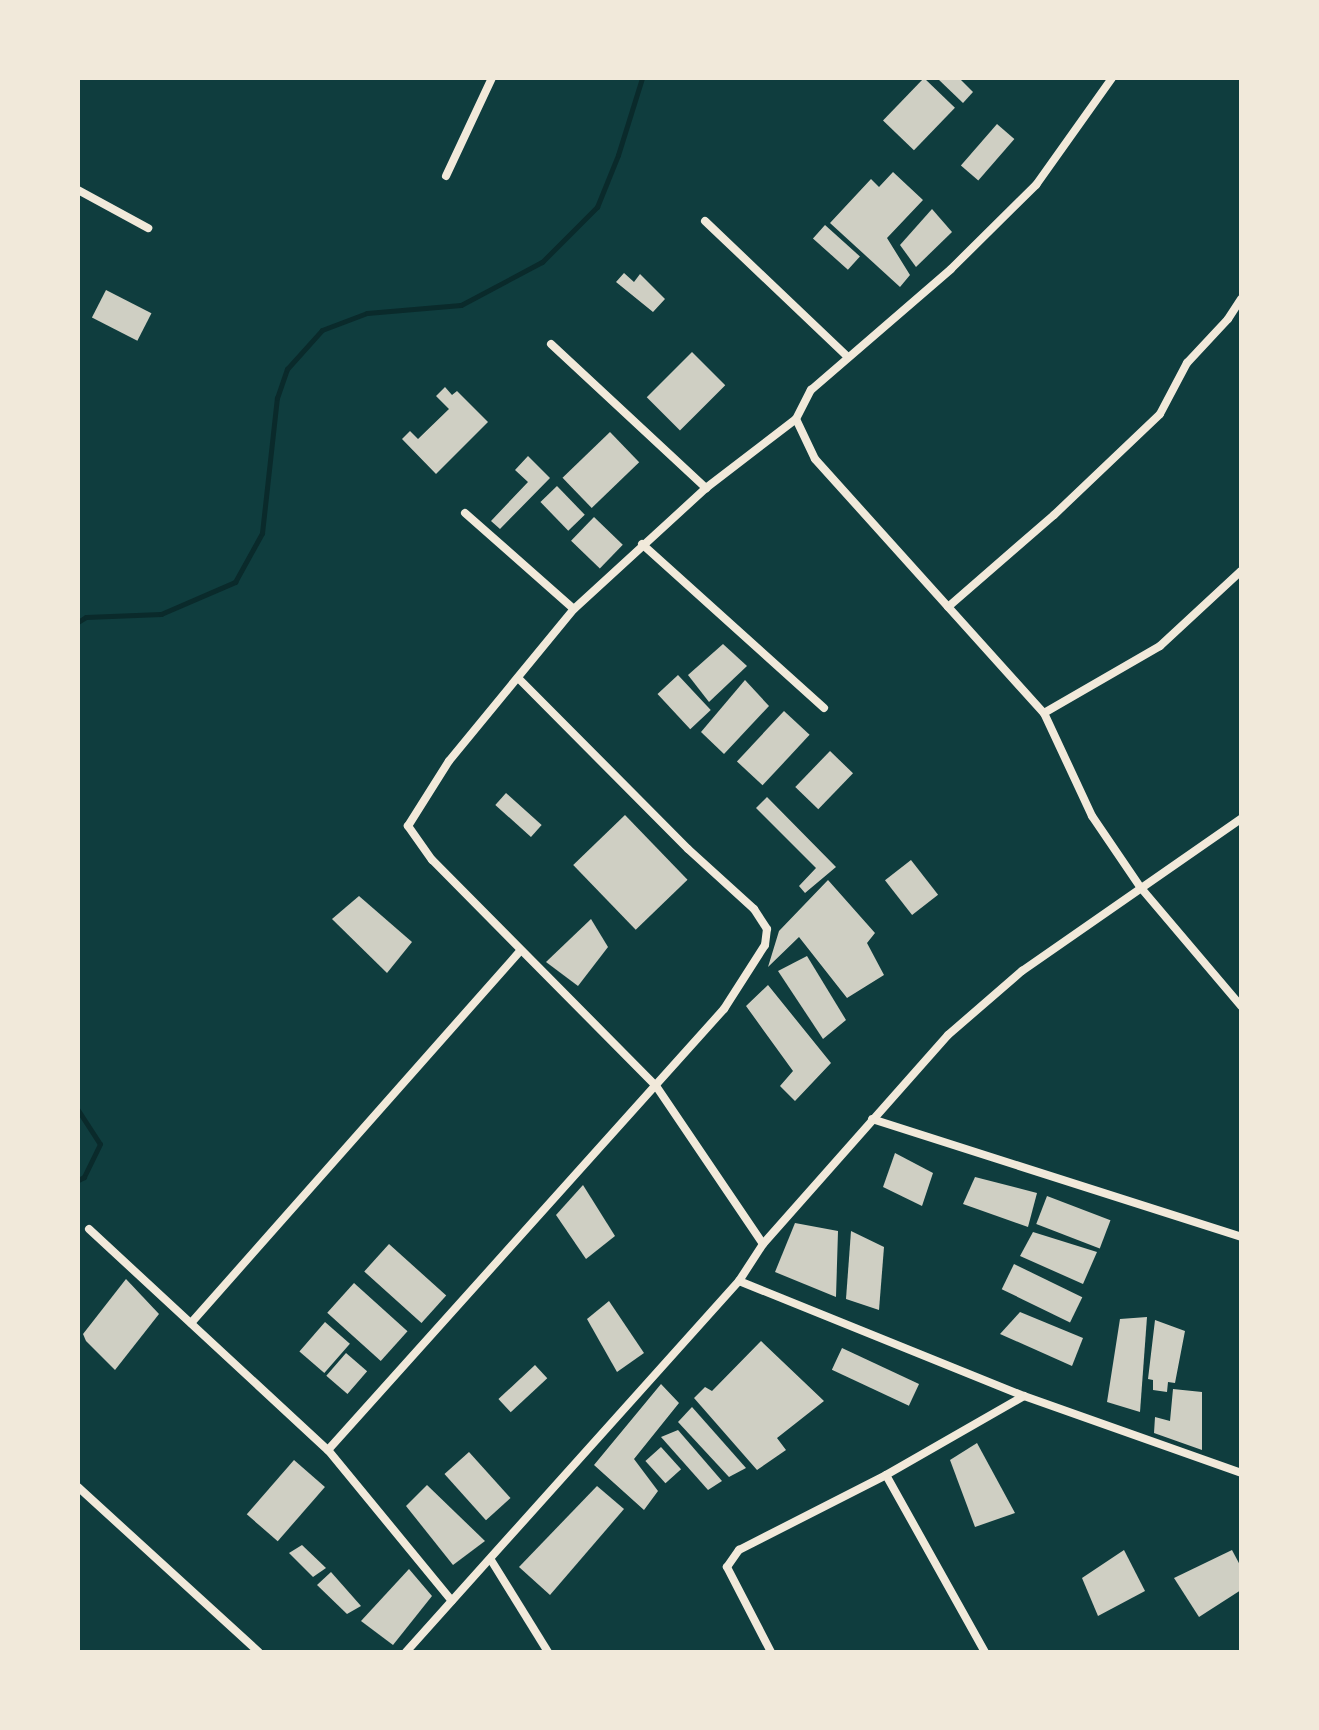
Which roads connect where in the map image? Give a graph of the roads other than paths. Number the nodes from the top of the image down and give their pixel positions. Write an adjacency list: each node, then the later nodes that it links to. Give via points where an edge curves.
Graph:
1 (492, 78): 3 (street)
2 (1108, 79): 9 (street, via 1036,185 951,269)
3 (446, 176)
4 (78, 190): 6 (street)
5 (705, 221): 9 (street)
6 (148, 228)
7 (1241, 299): 15 (street, via 1187,363 1160,414)
8 (551, 344): 11 (street)
9 (847, 356): 10 (street, via 811,390)
10 (796, 419): 11 (street); 15 (street, via 815,459)
11 (706, 488): 13 (street)
12 (465, 513): 16 (street)
13 (642, 544): 16 (street); 18 (street)
14 (1241, 571): 19 (street, via 1160,646)
15 (948, 607): 19 (street)
16 (574, 609): 17 (street)
17 (519, 679): 22 (street, via 449,761 408,826 432,860); 24 (street, via 754,909 767,929 765,945 724,1009)
18 (824, 708)
19 (1044, 713): 21 (street, via 1092,816)
20 (1241, 819): 21 (street)
21 (1141, 888): 23 (street); 25 (street, via 1022,971 948,1035)
22 (520, 951): 24 (street); 30 (street)
23 (1241, 1006)
24 (656, 1086): 28 (street); 32 (street)
25 (872, 1119): 27 (street); 28 (street)
26 (89, 1229): 30 (street)
27 (1241, 1237)
28 (763, 1244): 29 (street)
29 (739, 1281): 31 (street); 36 (street)
30 (191, 1323): 32 (street)
31 (1024, 1396): 33 (street); 34 (street)
32 (328, 1450): 37 (street)
33 (1241, 1473)
34 (886, 1475): 41 (street, via 739,1550 727,1567); 42 (street)
35 (78, 1487): 38 (street)
36 (491, 1560): 37 (street); 40 (street)
37 (452, 1601): 39 (street)
38 (259, 1652)
39 (406, 1652)
40 (548, 1652)
41 (771, 1652)
42 (985, 1652)

